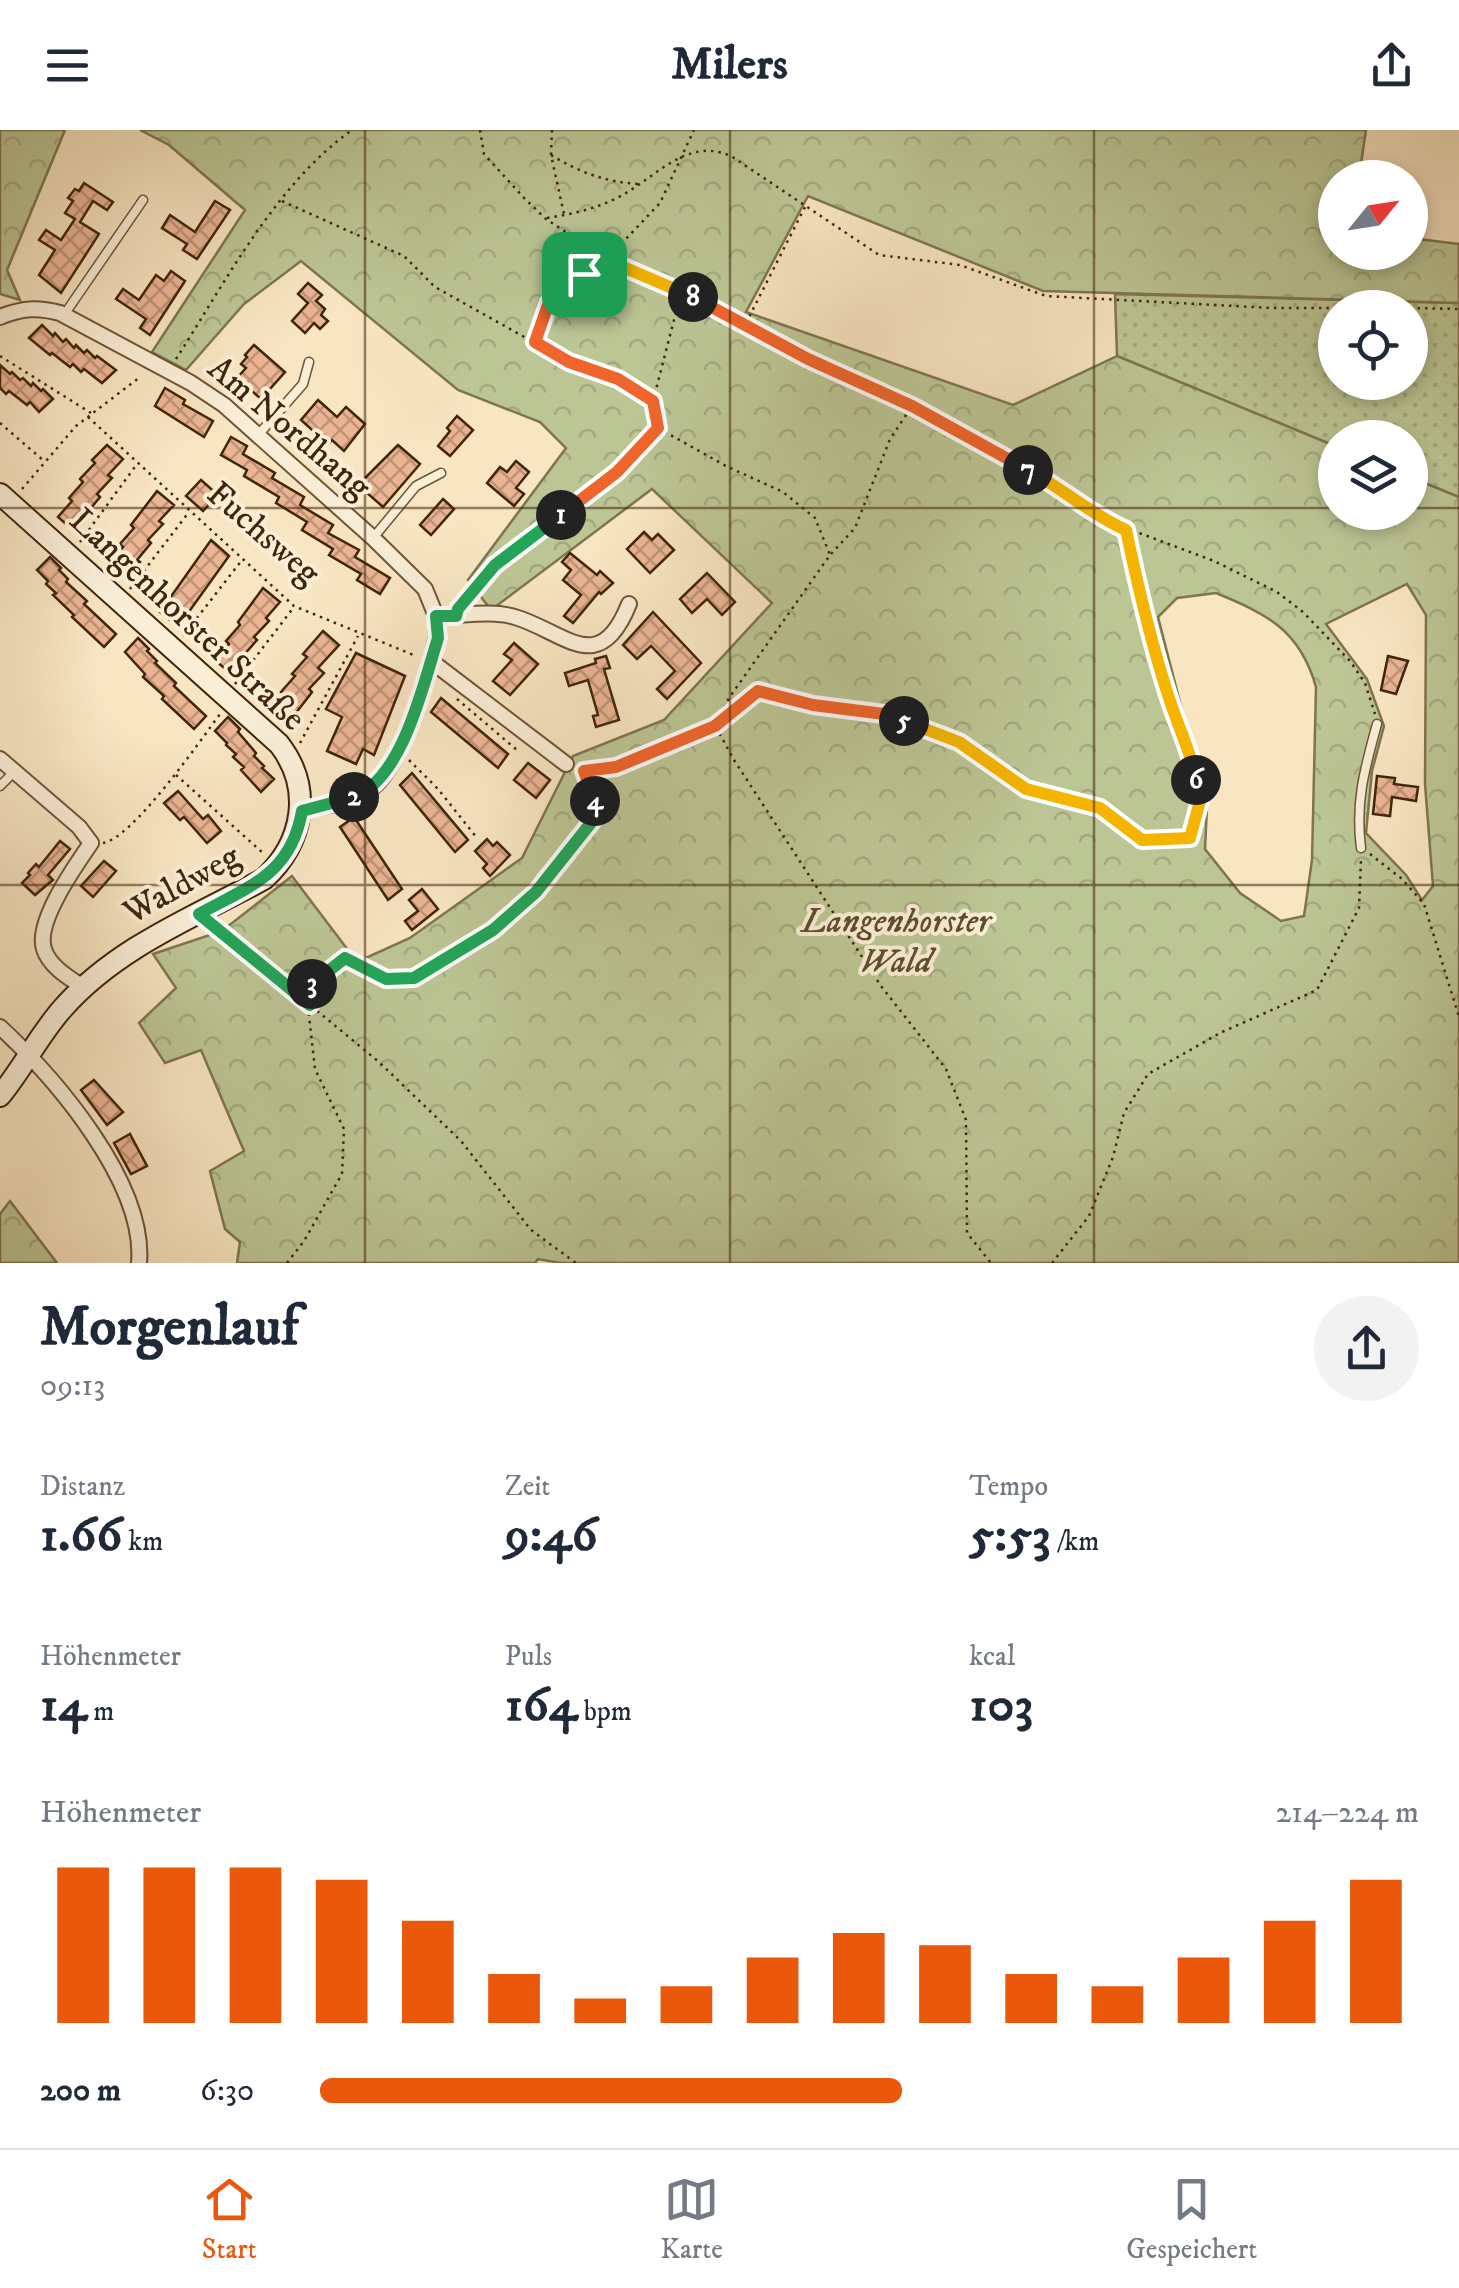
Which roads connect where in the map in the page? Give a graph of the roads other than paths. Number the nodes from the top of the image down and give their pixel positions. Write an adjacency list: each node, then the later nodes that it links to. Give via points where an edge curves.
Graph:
1 (143, 200): 2 (lane)
2 (64, 314): 3 (street, Am Nordhang, via 40,308); 5 (street, Am Nordhang, via 191,383)
3 (0, 317)
4 (309, 362): 5 (lane, via 303,384)
5 (259, 434): 8 (street, Am Nordhang)
6 (440, 473): 8 (lane, Am Nordhang, via 416,486)
7 (10, 493): 17 (street, Langenhorster Straße, via 279,744 295,774)
8 (373, 538): 10 (street, Am Nordhang, via 418,580)
9 (629, 604): 10 (street, via 614,634 578,647 510,615)
10 (436, 616): 11 (street, via 438,638)
11 (426, 659): 14 (street); 17 (street, via 396,759 384,777 368,792)
12 (1378, 724): 18 (lane, via 1356,816)
13 (0, 758): 15 (street)
14 (566, 764)
15 (14, 772): 16 (lane); 19 (street, via 91,843 42,936 54,965)
16 (0, 786)
17 (302, 811): 19 (street, Waldweg, via 291,846 264,879 133,948)
18 (1360, 848)
19 (83, 987): 21 (street, Waldweg)
20 (0, 1027): 21 (street)
21 (30, 1055): 22 (street, Waldweg); 23 (street, via 80,1116 116,1176 138,1234)
22 (0, 1096)
23 (139, 1263)

